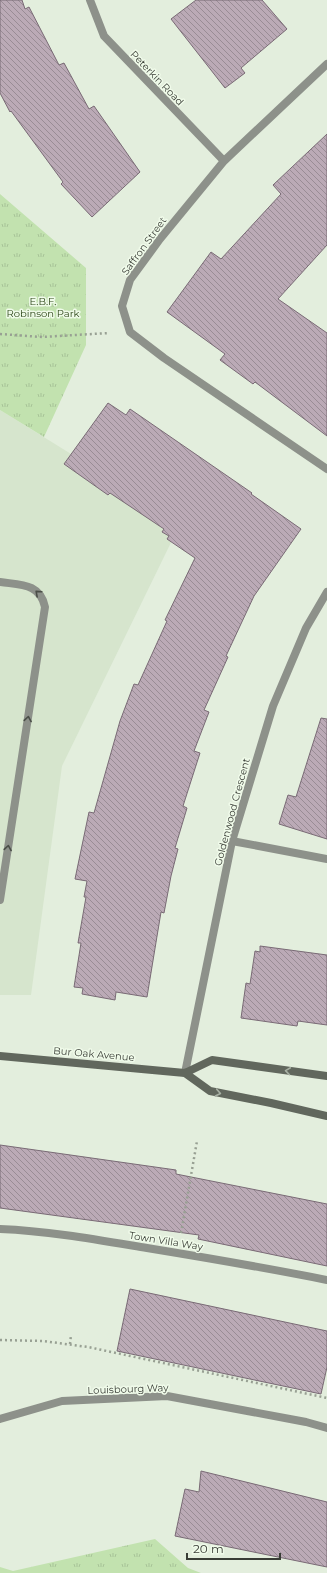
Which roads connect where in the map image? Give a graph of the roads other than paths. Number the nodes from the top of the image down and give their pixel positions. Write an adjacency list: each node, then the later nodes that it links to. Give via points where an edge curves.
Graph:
1 (90, 0): 3 (street, Peterkin Road, via 104,36)
2 (327, 64): 3 (street, Saffron Street)
3 (224, 161): 4 (street, Saffron Street, via 130,280 122,306 130,332)
4 (327, 469)
5 (0, 582): 9 (street, one-way to 5, via 45,607 43,598 36,590)
6 (327, 592): 7 (street, Goldenwood Crescent, via 306,628 272,706)
7 (232, 841): 8 (street); 11 (street, Goldenwood Crescent)
8 (327, 859)
9 (0, 900)
10 (0, 1056): 11 (street, Bur Oak Avenue)
11 (186, 1073): 12 (street, one-way to 11, via 212,1060); 13 (street, one-way to 13, via 210,1092)
12 (327, 1076)
13 (327, 1116)
14 (0, 1229): 15 (street, Town Villa Way, via 35,1231 261,1266)
15 (327, 1280)
16 (0, 1418): 17 (street, Louisbourg Way, via 62,1401 168,1396)
17 (327, 1428)

